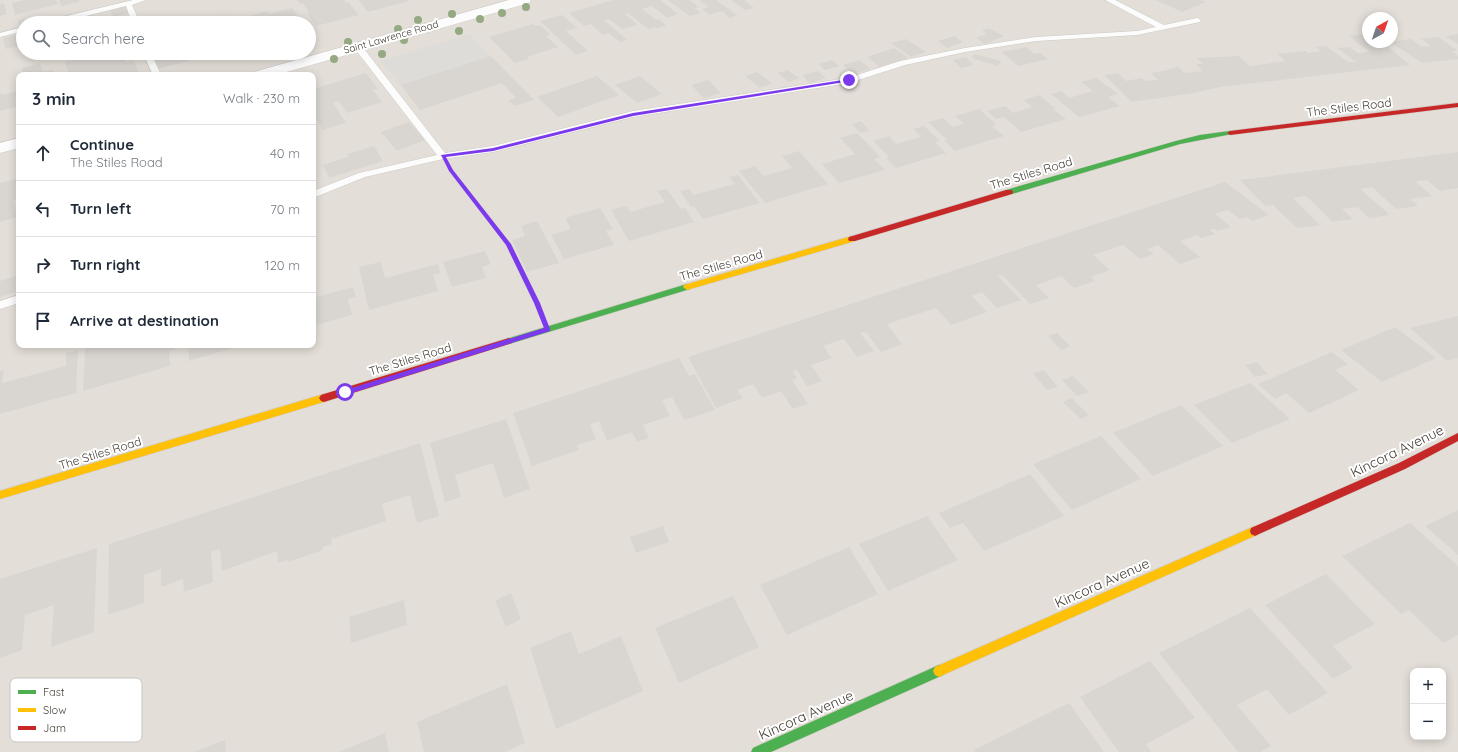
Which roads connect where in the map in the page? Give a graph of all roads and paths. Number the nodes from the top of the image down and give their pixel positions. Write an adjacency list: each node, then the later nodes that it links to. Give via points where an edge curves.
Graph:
1 (142, 0): 4 (lane)
2 (524, 0): 11 (street, Saint Lawrence Road)
3 (1109, 0): 8 (lane)
4 (128, 3): 5 (lane); 6 (lane)
5 (77, 16)
6 (133, 16)
7 (1198, 20): 8 (lane)
8 (1165, 28): 20 (lane, via 1137,34 1036,39 935,56 849,80 633,114 493,149)
9 (16, 31): 10 (lane)
10 (0, 35)
11 (358, 47): 12 (street, Saint Lawrence Road); 20 (lane)
12 (316, 59)
13 (150, 60): 15 (lane)
14 (312, 60): 16 (street, Saint Lawrence Road)
15 (156, 72)
16 (270, 72)
17 (1458, 105): 24 (street, The Stiles Road, via 1200,137 1178,142)
18 (16, 144): 19 (street)
19 (0, 148)
20 (443, 156): 21 (lane, via 362,175); 24 (path, via 508,244)
21 (316, 194)
22 (16, 300): 23 (lane)
23 (0, 305)
24 (547, 329): 26 (street, The Stiles Road)
25 (1458, 437): 27 (street, Kincora Avenue, via 1395,469)
26 (0, 495)
27 (757, 752)

